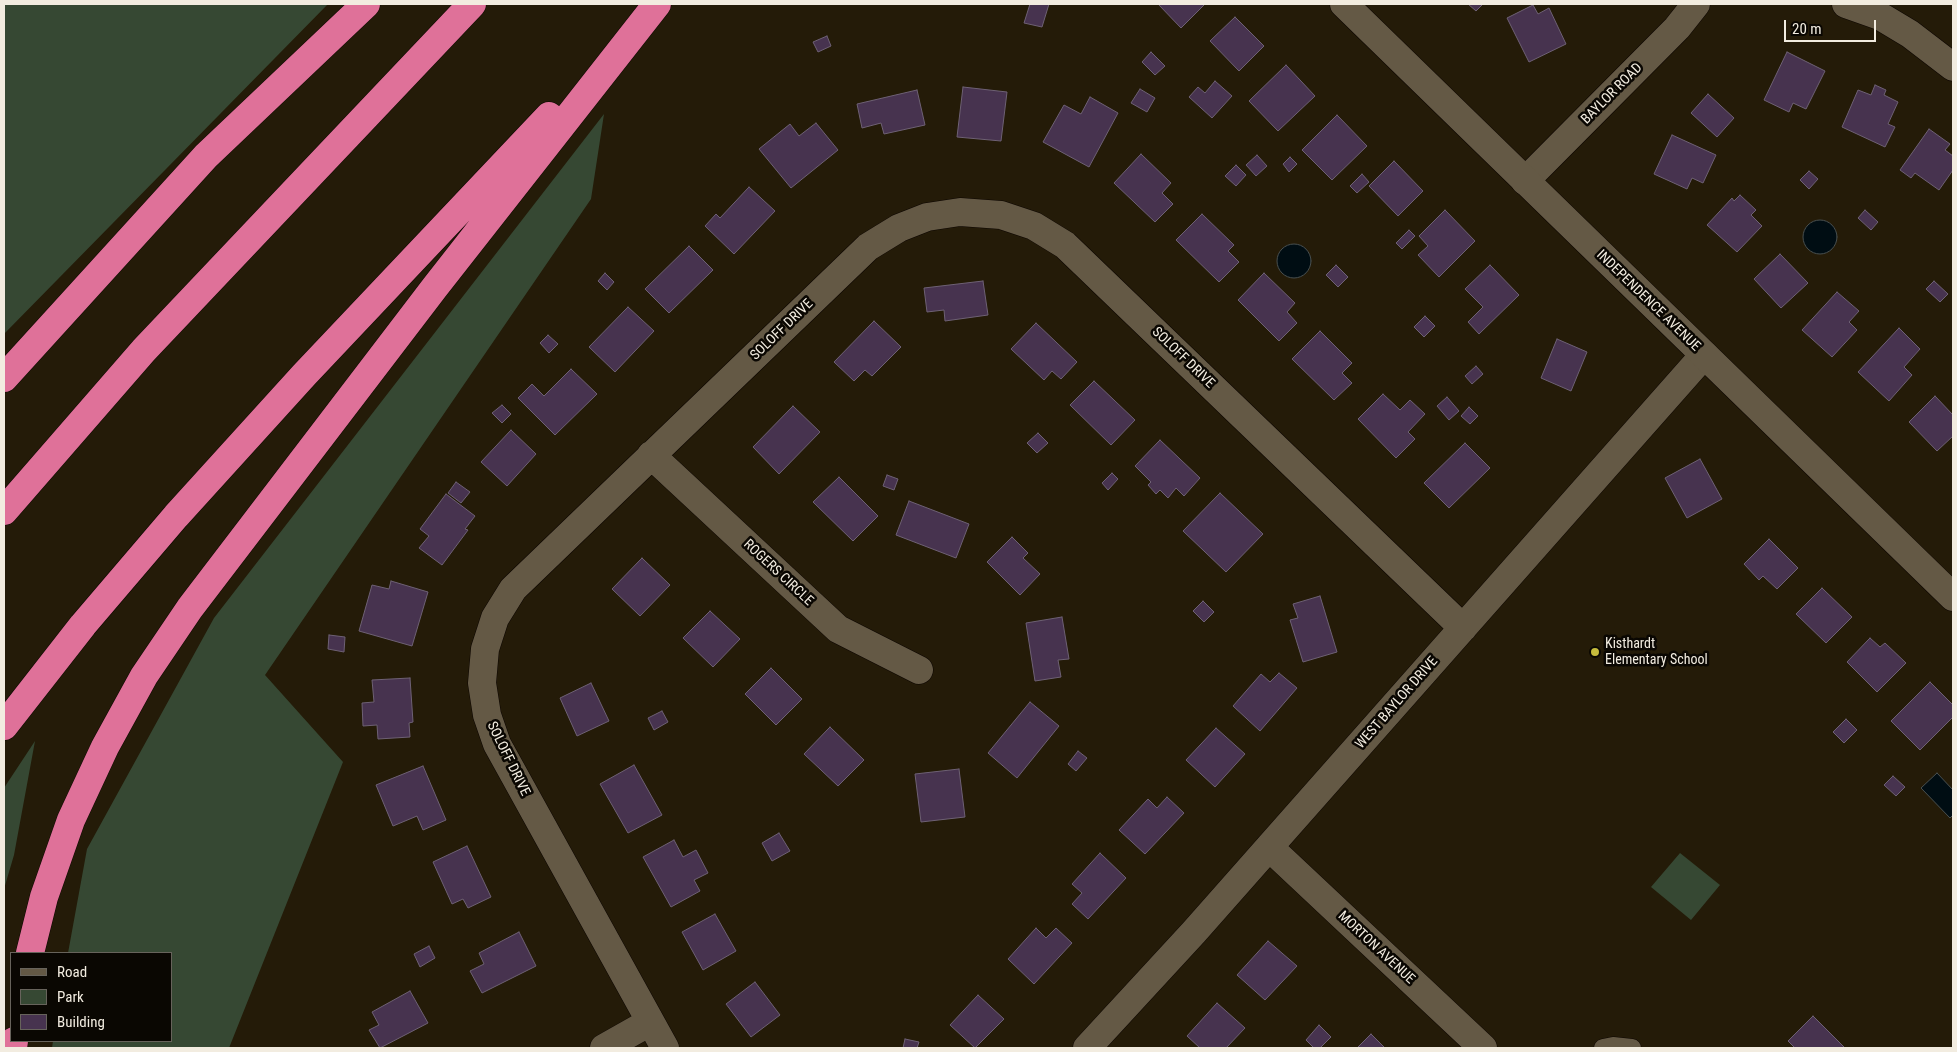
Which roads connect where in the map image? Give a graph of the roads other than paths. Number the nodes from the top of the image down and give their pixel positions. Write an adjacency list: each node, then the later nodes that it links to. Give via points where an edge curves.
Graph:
1 (366, 4): 10 (highway, via 206,156)
2 (472, 4): 12 (highway, via 144,350)
3 (656, 4): 16 (highway, via 304,375 176,516 83,625); 18 (highway, via 190,608 144,676 104,746 71,820 44,897)
4 (1344, 4): 8 (street, INDEPENDENCE AVENUE)
5 (1696, 4): 8 (street, BAYLOR ROAD, via 1677,28)
6 (1846, 4): 7 (street, via 1880,16)
7 (1950, 60)
8 (1525, 181): 9 (street, INDEPENDENCE AVENUE)
9 (1704, 355): 13 (street, INDEPENDENCE AVENUE); 14 (street, WEST BAYLOR DRIVE)
10 (4, 378)
11 (651, 455): 14 (street, SOLOFF DRIVE, via 868,247 899,228 927,217 960,212 1001,215 1034,226 1065,245); 15 (street, ROGERS CIRCLE, via 838,629); 19 (street, SOLOFF DRIVE, via 514,589 495,618 485,649 482,683 487,716 497,744)
12 (4, 511)
13 (1953, 597)
14 (1463, 628): 17 (street, WEST BAYLOR DRIVE)
15 (919, 670)
16 (4, 726)
17 (1269, 847): 22 (street, WEST BAYLOR DRIVE); 23 (street, MORTON AVENUE)
18 (30, 952)
19 (650, 1022): 20 (street); 21 (street, SOLOFF DRIVE)
20 (604, 1048)
21 (665, 1048)
22 (1087, 1048)
23 (1482, 1048)
24 (1603, 1048): 25 (lane)
25 (1632, 1048)

